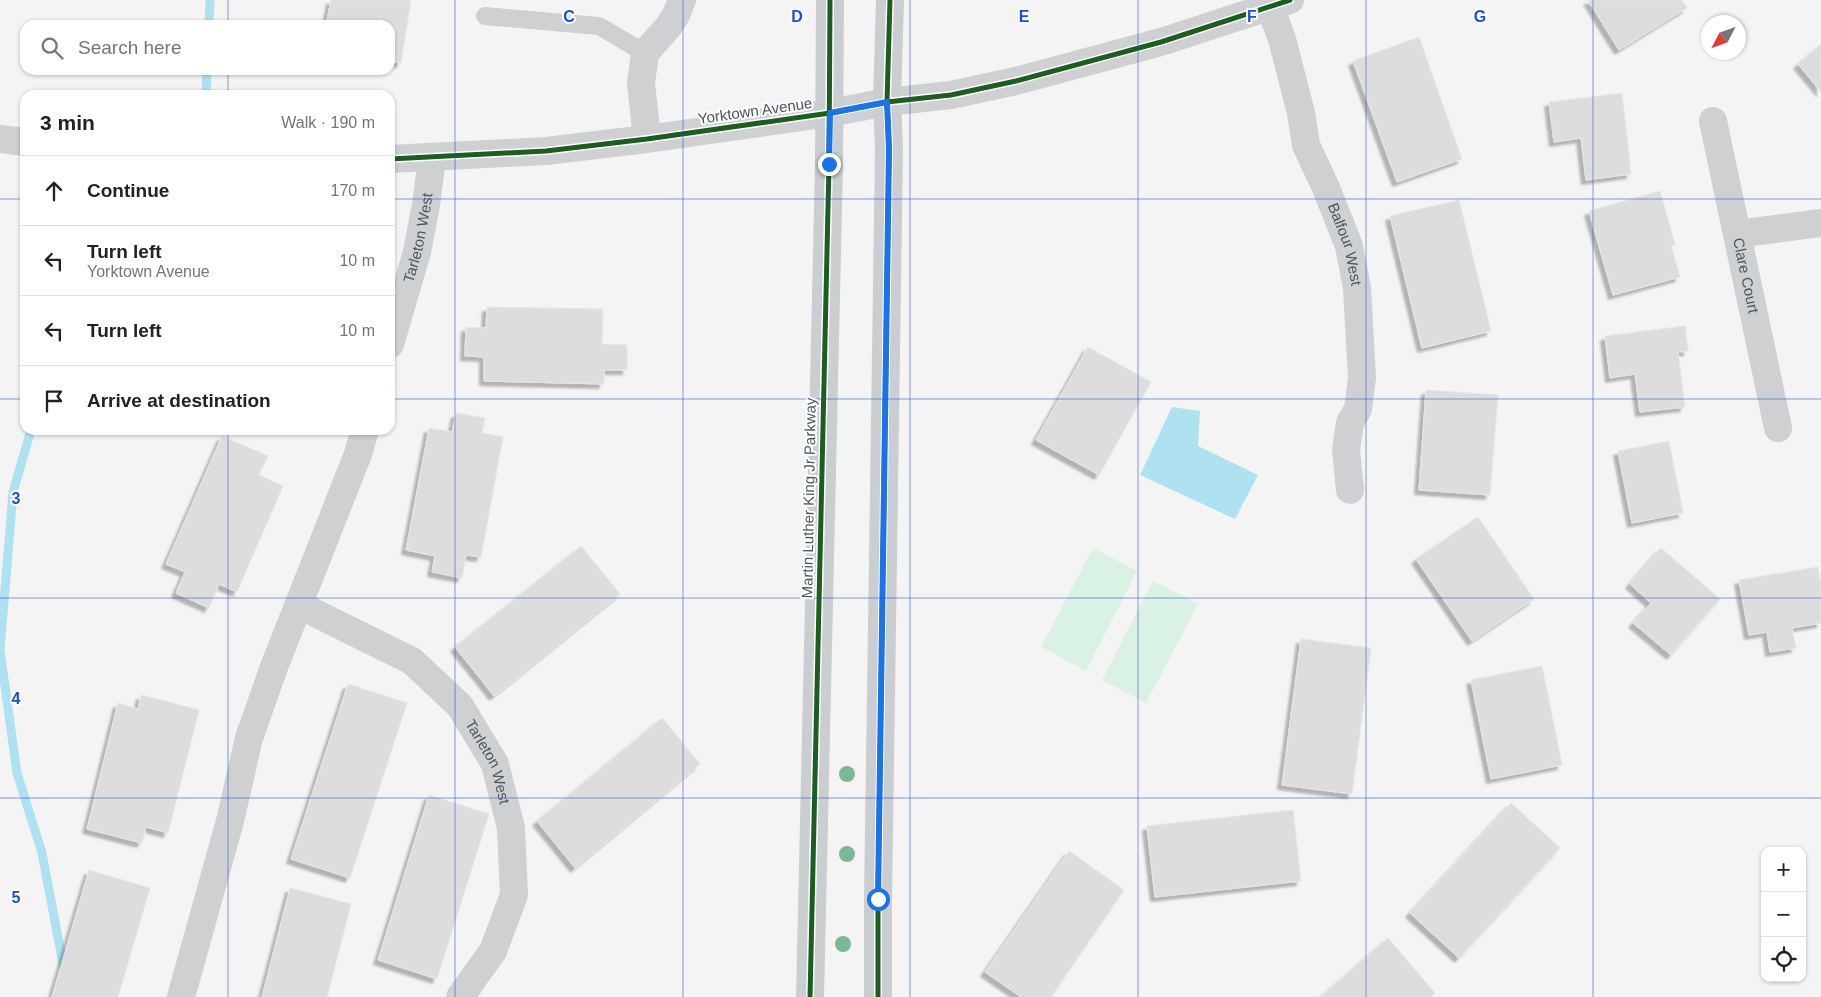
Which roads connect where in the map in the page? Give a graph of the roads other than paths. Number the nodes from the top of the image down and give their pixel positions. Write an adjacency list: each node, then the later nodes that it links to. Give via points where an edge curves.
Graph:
1 (682, 0): 6 (street, via 669,26)
2 (830, 0): 8 (main road, Martin Luther King Jr Parkway)
3 (890, 0): 7 (main road)
4 (1268, 4): 7 (street, Yorktown Avenue, via 1161,42 1016,82 951,95); 20 (street, Balfour West, via 1284,48 1306,146 1349,246 1357,288 1362,378 1358,409 1350,423 1346,450)
5 (486, 16): 6 (lane, via 599,26)
6 (644, 53): 11 (street, via 641,83)
7 (887, 102): 8 (street, Yorktown Avenue); 25 (main road)
8 (830, 113): 11 (street, Yorktown Avenue); 24 (main road, Martin Luther King Jr Parkway)
9 (1713, 121): 16 (street, Clare Court)
10 (0, 139): 12 (street)
11 (647, 140): 13 (street, Yorktown Avenue, via 546,151)
12 (20, 141)
13 (432, 158): 14 (street, Yorktown Avenue); 17 (street, Tarleton West, via 416,252)
14 (395, 159)
15 (1821, 223): 16 (street)
16 (1737, 234): 18 (street, Clare Court)
17 (395, 326)
18 (1778, 428)
19 (364, 435): 21 (street)
20 (1350, 490)
21 (299, 605): 22 (street, via 249,738 230,821); 23 (street, Tarleton West, via 412,660 460,706 495,764 511,828 514,895 493,951)
22 (181, 997)
23 (460, 997)
24 (810, 997)
25 (878, 997)

